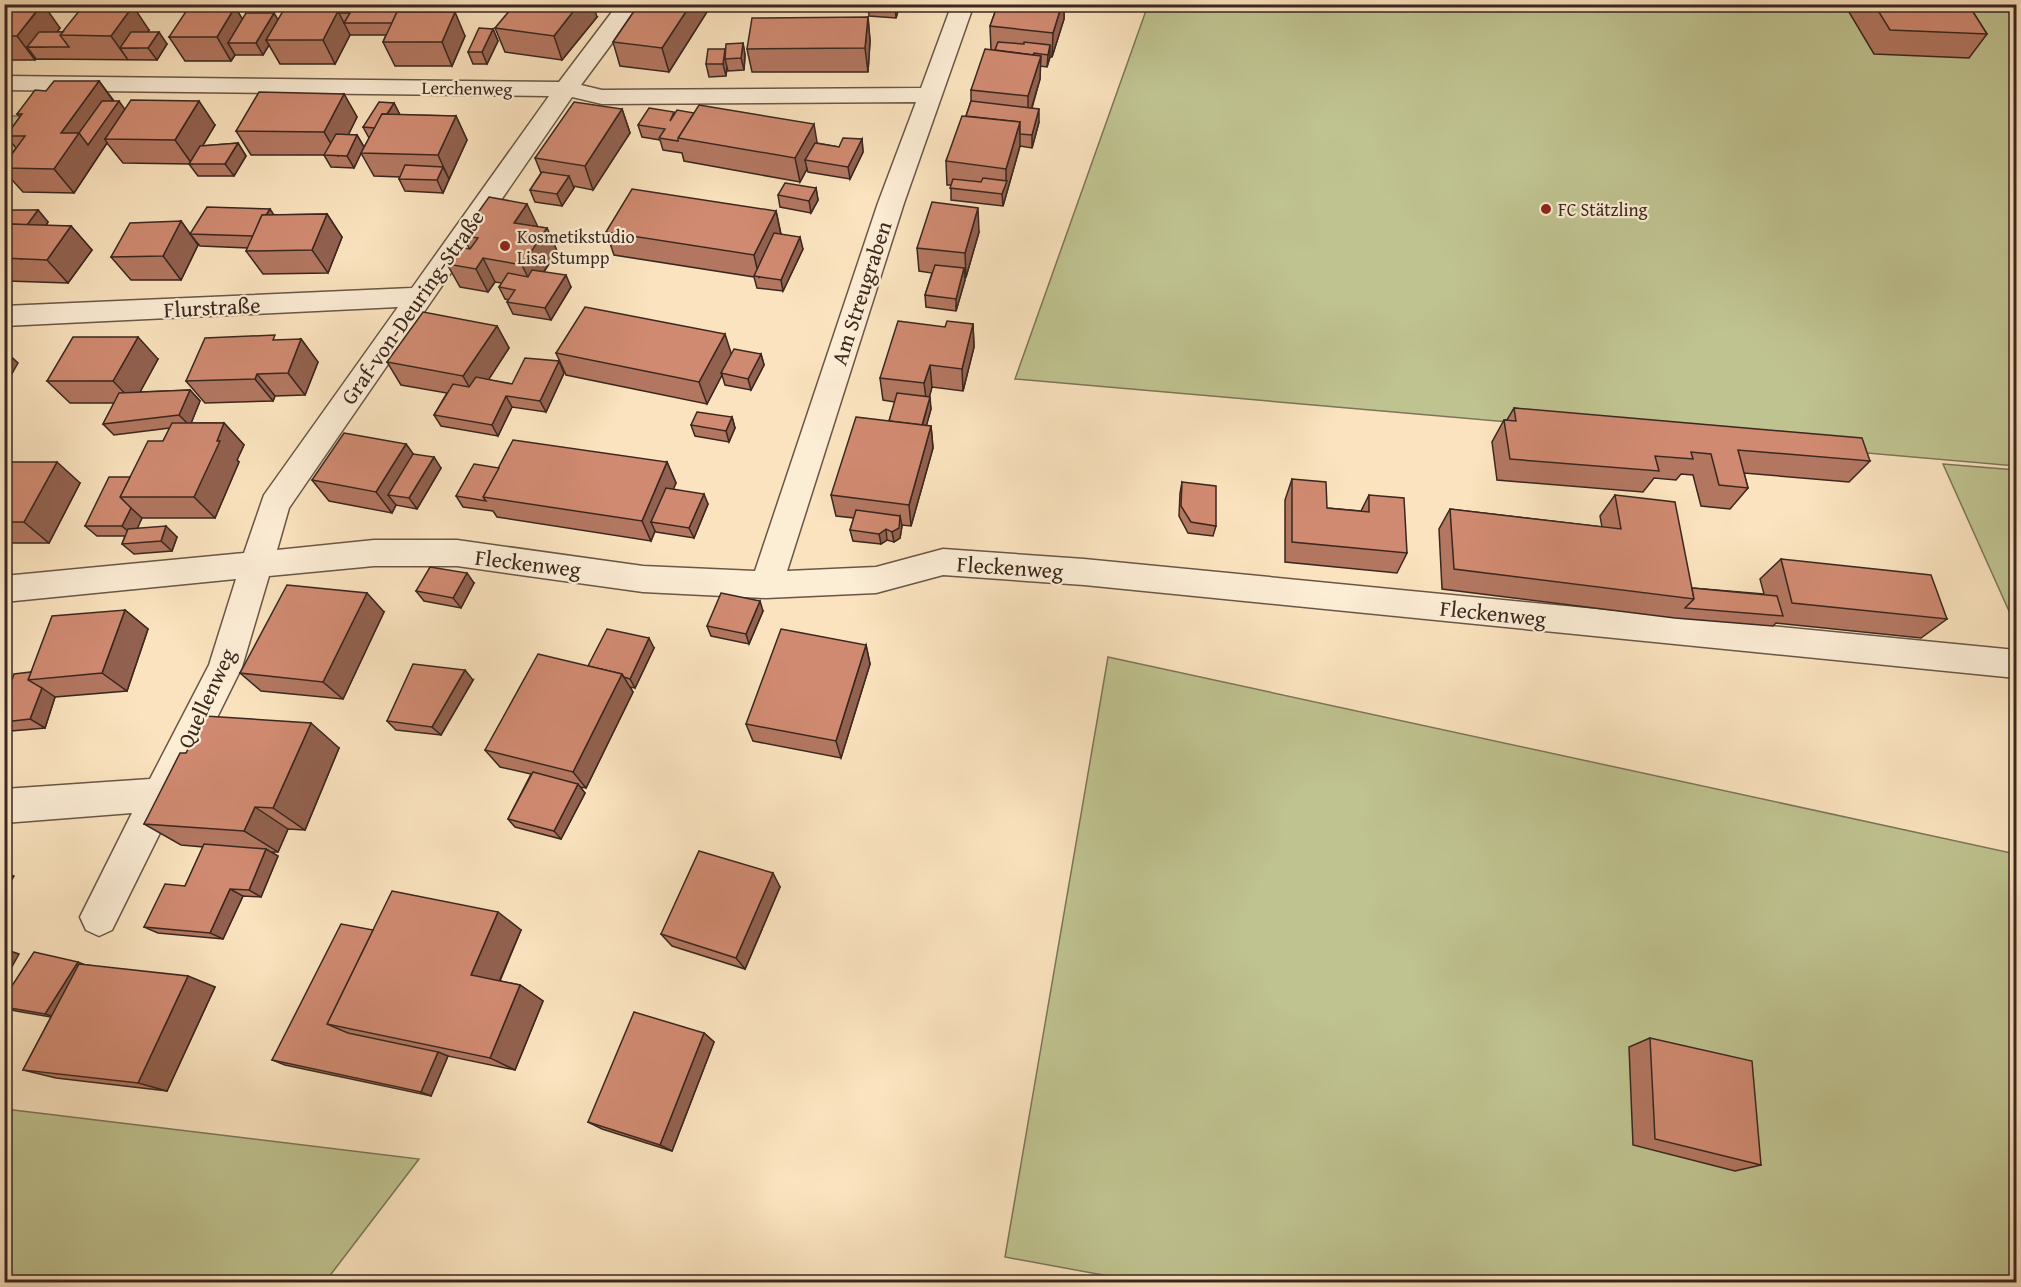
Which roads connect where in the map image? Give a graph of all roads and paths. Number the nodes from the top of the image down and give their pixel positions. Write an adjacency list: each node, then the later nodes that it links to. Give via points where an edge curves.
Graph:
1 (630, 4): 4 (street, Graf-von-Deuring-Straße)
2 (963, 4): 5 (street, Am Streugraben)
3 (4, 83): 4 (street, Lerchenweg)
4 (566, 89): 5 (street, Lerchenweg, via 602,97); 6 (street, Graf-von-Deuring-Straße)
5 (929, 94): 9 (street, Am Streugraben)
6 (419, 297): 7 (street, Flurstraße); 8 (street, Graf-von-Deuring-Straße, via 275,504)
7 (4, 316)
8 (258, 563): 9 (street, Fleckenweg, via 374,554 457,554 643,579); 10 (street, Fleckenweg); 12 (street, Quellenweg, via 225,667)
9 (766, 585): 11 (street, Fleckenweg, via 876,580 943,562)
10 (4, 589)
11 (2016, 664)
12 (159, 795): 13 (street); 14 (street, Quellenweg)
13 (4, 806)
14 (99, 916)

